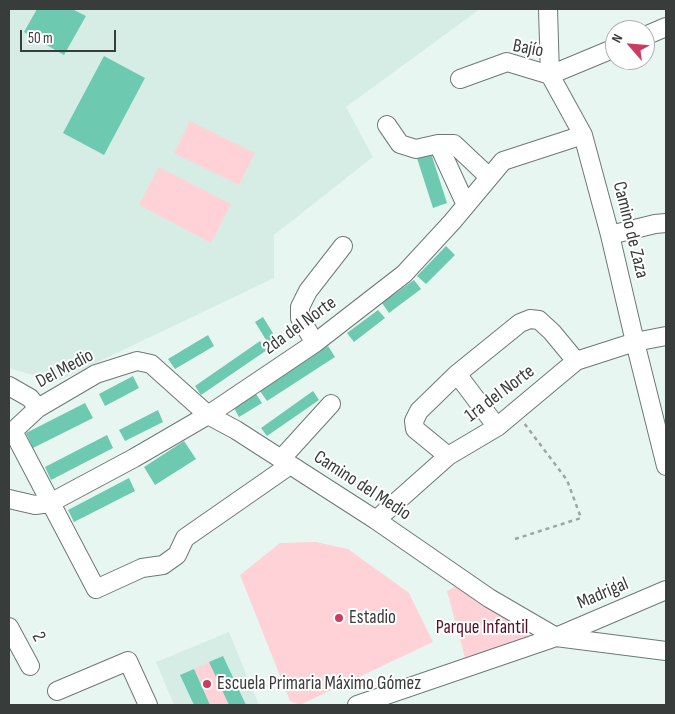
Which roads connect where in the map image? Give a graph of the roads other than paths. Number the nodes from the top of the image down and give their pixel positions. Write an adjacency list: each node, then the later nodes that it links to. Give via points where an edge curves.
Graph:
1 (548, 9): 3 (street, Camino de Zaza)
2 (605, 52): 3 (street, Bajío)
3 (550, 75): 4 (street, Bajío, via 507,62); 6 (street, Camino de Zaza)
4 (460, 79)
5 (387, 125): 7 (street, via 400,144 416,149)
6 (583, 135): 8 (street, 2da del Norte, via 502,161); 11 (street, Camino de Zaza)
7 (438, 144): 8 (street, via 454,144); 9 (street)
8 (489, 177): 9 (street, 2da del Norte)
9 (466, 205): 15 (street, 2da del Norte, via 404,274)
10 (666, 223): 11 (street)
11 (610, 235): 14 (street, Camino de Zaza)
12 (343, 246): 15 (street, via 308,291 300,307 300,318)
13 (666, 336): 14 (street, 1ra del Norte)
14 (635, 342): 16 (street, 1ra del Norte); 27 (street, Camino de Zaza)
15 (315, 343): 22 (street, 2da del Norte)
16 (576, 361): 18 (street, via 539,320 530,319 520,323); 23 (street, 1ra del Norte)
17 (151, 364): 21 (street, Del Medio, via 137,360 96,374); 22 (street, Camino del Medio)
18 (457, 374): 23 (street); 25 (street, via 414,420 415,428)
19 (9, 386): 21 (street, via 30,398)
20 (331, 404): 26 (street)
21 (38, 408): 24 (street, Del Medio)
22 (208, 415): 26 (street, Camino del Medio); 29 (street, 2da del Norte)
23 (497, 427): 25 (street, 1ra del Norte)
24 (11, 433): 29 (street)
25 (448, 456): 30 (street, 1ra del Norte)
26 (285, 462): 29 (street, via 184,538 177,555 163,565 142,568 96,589); 30 (street, Camino del Medio)
27 (666, 466)
28 (9, 499): 29 (street, 2da del Norte, via 35,505)
29 (50, 503)
30 (376, 520): 33 (street, Camino del Medio, via 489,598)
31 (666, 590): 33 (street, Madrigal)
32 (9, 627): 35 (street, 2)
33 (556, 636): 34 (street); 38 (street, Madrigal)
34 (666, 651)
35 (30, 666)
36 (57, 691): 37 (street, via 128,661)
37 (148, 705)
38 (357, 705)

